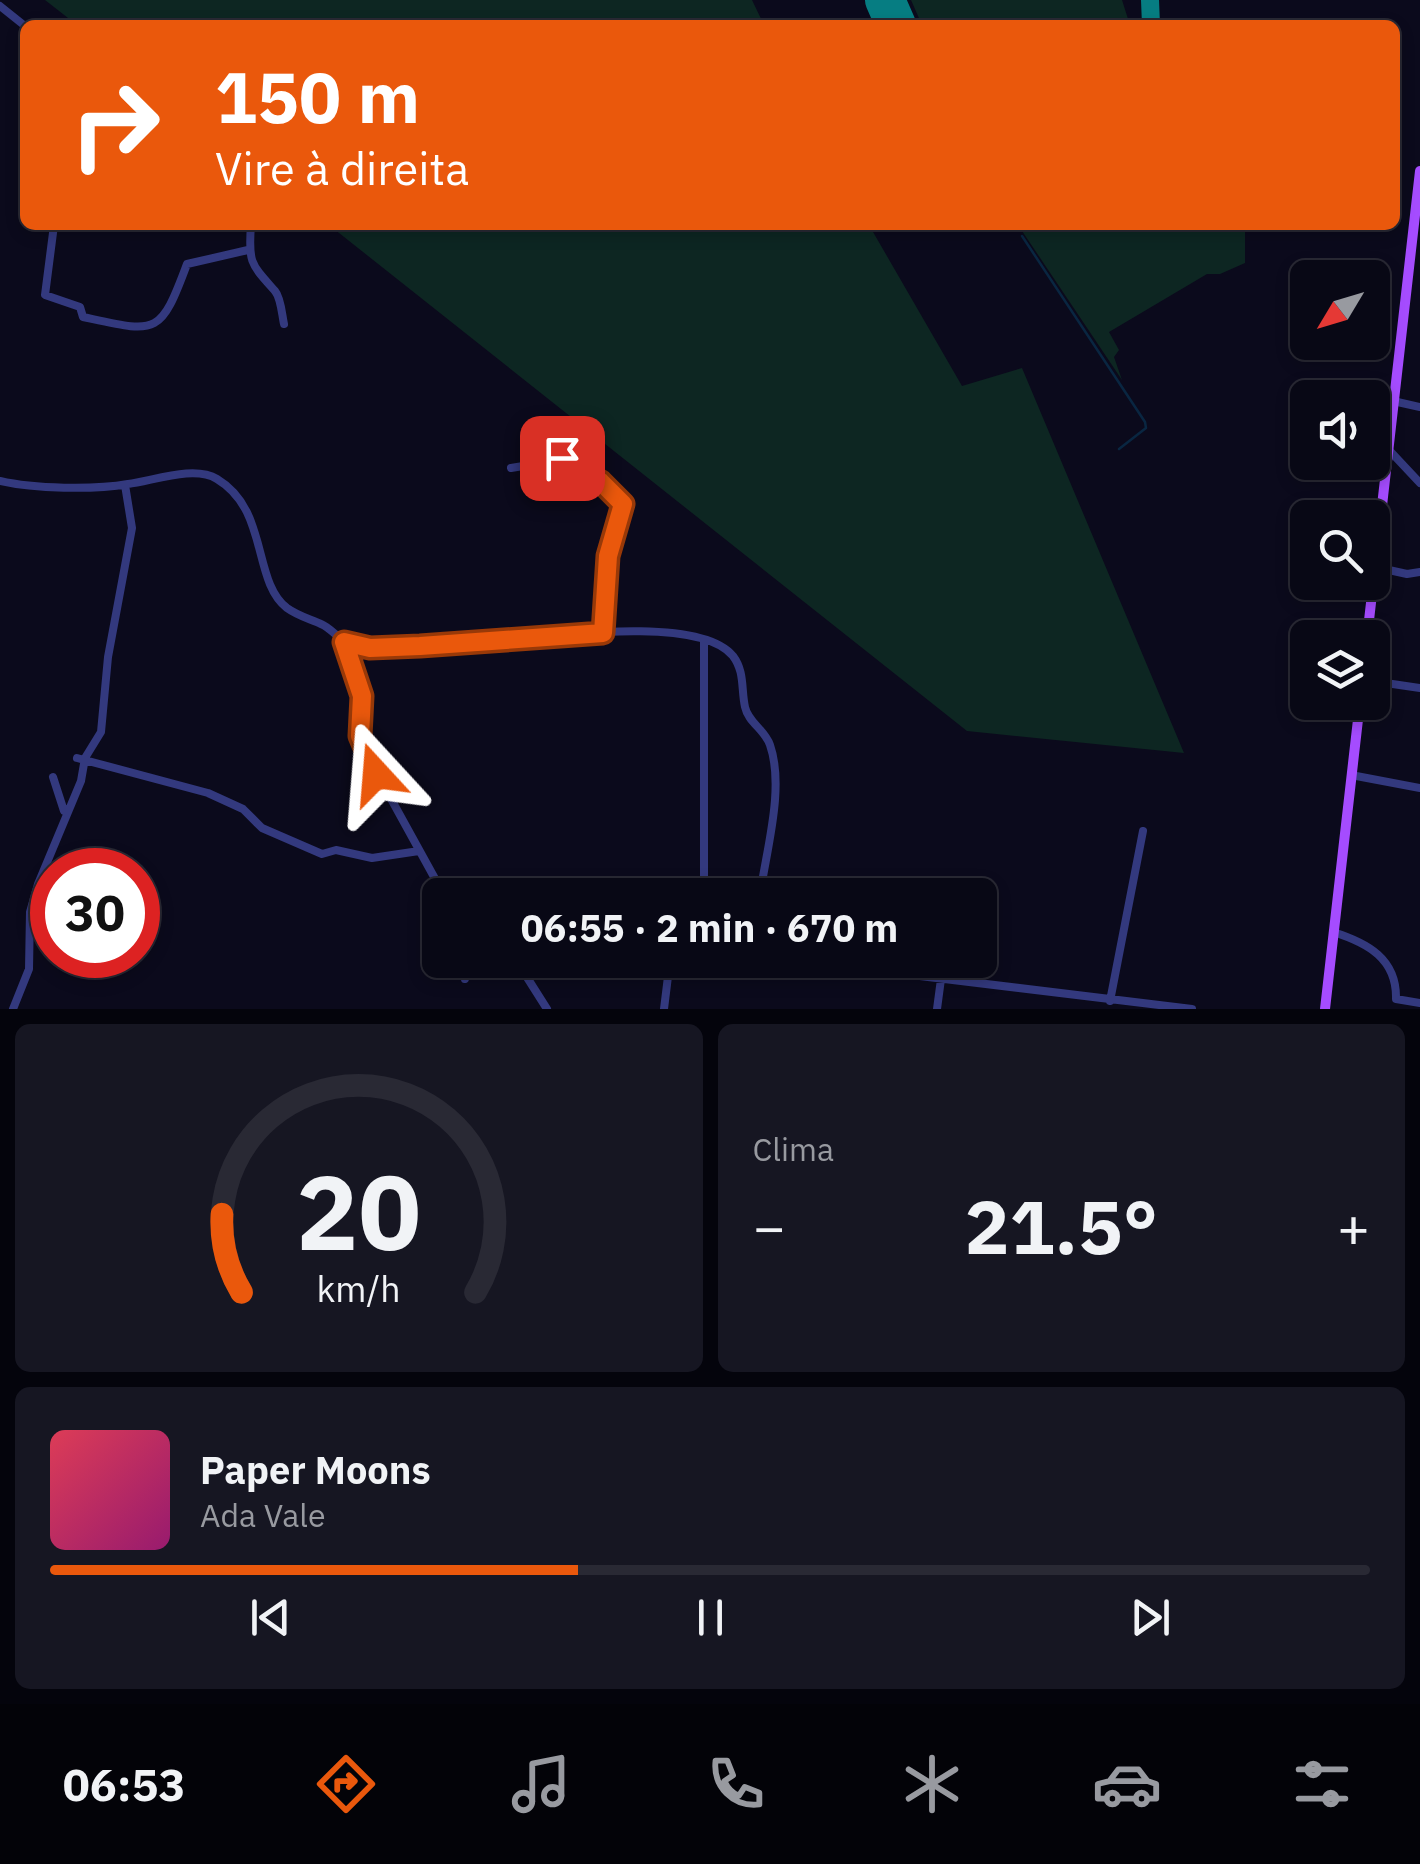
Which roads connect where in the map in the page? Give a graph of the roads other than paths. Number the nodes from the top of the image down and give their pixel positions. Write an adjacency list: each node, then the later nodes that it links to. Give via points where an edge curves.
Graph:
1 (0, 6): 2 (street)
2 (20, 22)
3 (1420, 172): 4 (main road)
4 (1418, 200): 9 (main road)
5 (53, 230): 7 (street, via 45,294 80,307 83,317 138,330 172,306 184,266)
6 (250, 230): 7 (street)
7 (248, 250): 8 (street, via 262,281 277,293)
8 (284, 324)
9 (1394, 401): 10 (street); 11 (main road)
10 (1420, 408)
11 (1390, 434)
12 (1390, 452): 15 (street)
13 (511, 468): 19 (street, via 566,459 622,502 608,556)
14 (0, 481): 16 (street, via 54,488)
15 (1420, 483)
16 (125, 485): 21 (street, via 200,474 219,480 257,530 265,572 284,607); 25 (street, via 132,510 129,544 101,732)
17 (1390, 571): 18 (street)
18 (1420, 572)
19 (603, 633): 20 (street); 21 (street, via 370,648)
20 (704, 640): 33 (street); 34 (street, via 736,660 747,714 770,747 772,808)
21 (344, 642): 31 (street, via 362,696 363,748)
22 (1390, 684): 23 (street)
23 (1420, 688)
24 (1358, 720): 26 (main road)
25 (80, 760): 29 (street, via 81,781); 31 (street, via 208,793 243,809 262,828 322,854 336,850 372,858)
26 (1351, 775): 28 (street); 35 (main road)
27 (53, 777): 29 (street)
28 (1420, 788)
29 (64, 815): 42 (street, via 30,912 29,969)
30 (1143, 831): 40 (street)
31 (419, 851): 32 (street)
32 (434, 878)
33 (704, 878)
34 (762, 878)
35 (1334, 932): 41 (street, via 1376,950 1396,982 1396,999); 47 (main road)
36 (527, 978): 43 (street)
37 (668, 978): 44 (street)
38 (933, 978): 39 (street)
39 (941, 979): 40 (street); 45 (street)
40 (1110, 1001): 46 (street)
41 (1420, 1003)
42 (13, 1009)
43 (547, 1009)
44 (664, 1009)
45 (938, 1009)
46 (1192, 1009)
47 (1325, 1009)

